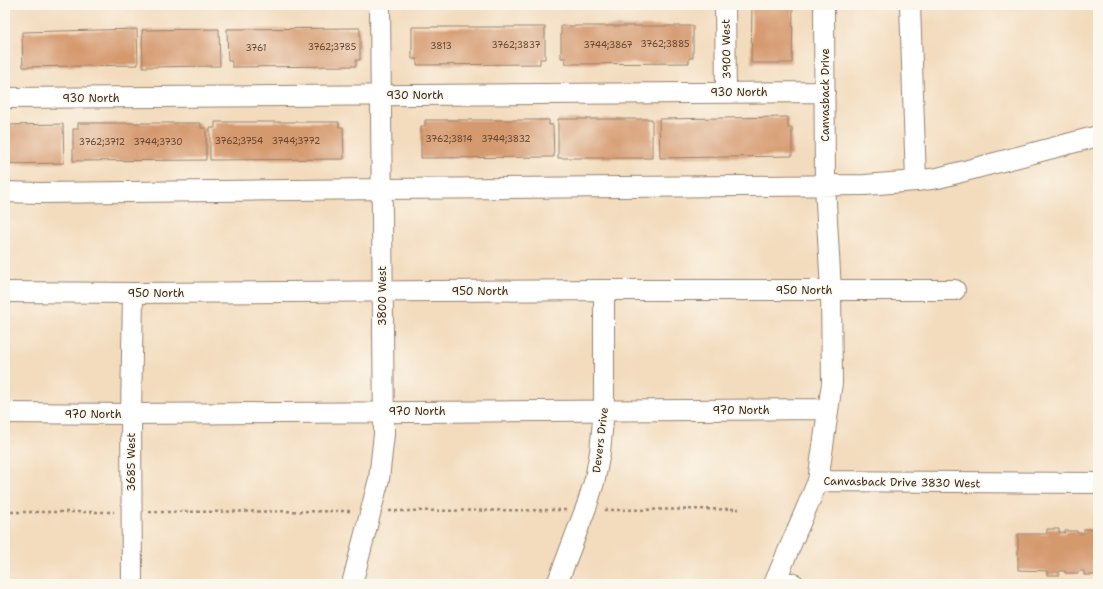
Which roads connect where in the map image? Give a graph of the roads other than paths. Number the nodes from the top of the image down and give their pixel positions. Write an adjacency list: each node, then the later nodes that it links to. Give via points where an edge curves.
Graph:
1 (380, 5): 7 (street, 3800 West)
2 (725, 5): 5 (street, 3900 West)
3 (824, 5): 6 (street, Canvasback Drive)
4 (910, 5): 10 (street)
5 (726, 92): 6 (street, 930 North); 7 (street, 930 North)
6 (825, 92): 11 (street, Canvasback Drive)
7 (381, 95): 8 (street, 930 North); 12 (street, 3800 West)
8 (5, 98)
9 (1098, 136): 10 (street, via 938,178)
10 (916, 181): 11 (street)
11 (825, 185): 12 (street); 15 (street, Canvasback Drive)
12 (382, 189): 13 (street); 17 (street, 3800 West)
13 (5, 192)
14 (604, 290): 15 (street, 950 North); 17 (street, 950 North); 20 (street, Devers Drive)
15 (831, 290): 16 (street, 950 North); 21 (street, Canvasback Drive, via 832,383)
16 (955, 290)
17 (382, 291): 19 (street, 950 North); 22 (street, 3800 West)
18 (5, 292): 19 (street, 950 North)
19 (133, 293): 24 (street, 3685 West)
20 (604, 410): 21 (street, 970 North); 22 (street, 970 North); 30 (street, Devers Drive, via 595,479)
21 (828, 410): 25 (street, Canvasback Drive)
22 (383, 411): 24 (street, 970 North); 29 (street, 3800 West, via 384,434 379,479)
23 (5, 413): 24 (street, 970 North)
24 (131, 414): 28 (street, 3685 West)
25 (818, 481): 26 (street, Canvasback Drive 3830 West); 27 (street, Canvasback Drive 3830 West)
26 (1098, 484)
27 (782, 582)
28 (132, 584)
29 (352, 584)
30 (557, 584)

